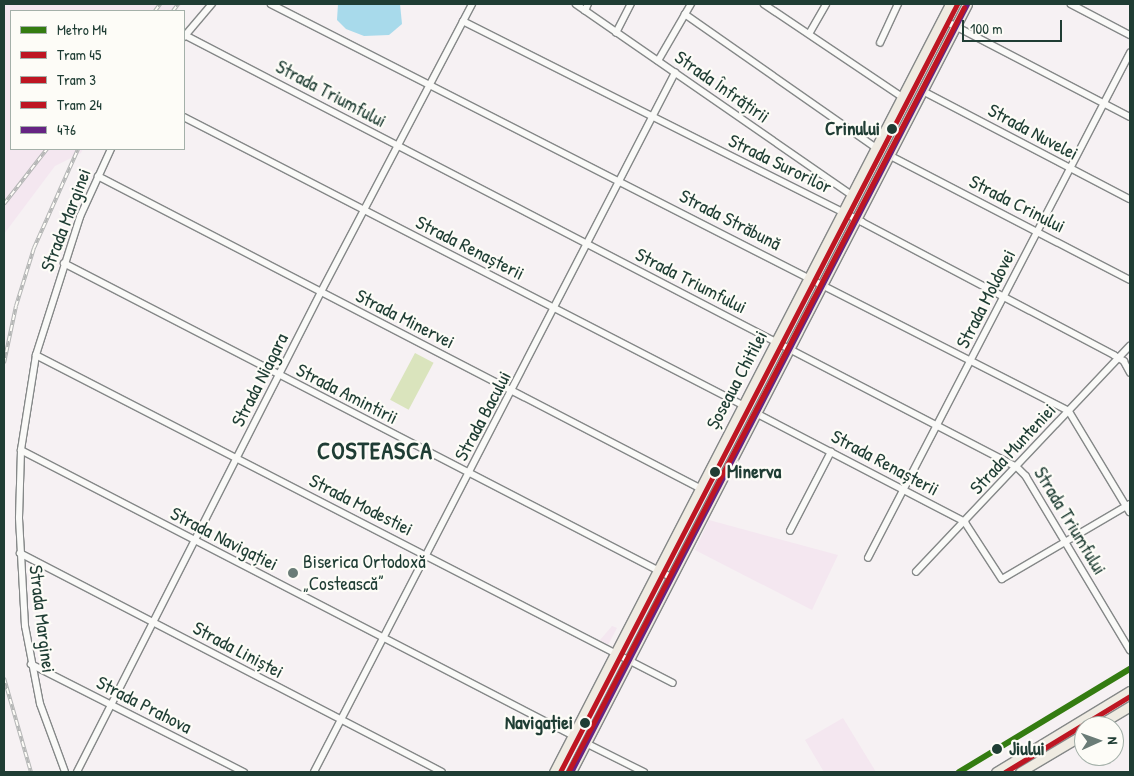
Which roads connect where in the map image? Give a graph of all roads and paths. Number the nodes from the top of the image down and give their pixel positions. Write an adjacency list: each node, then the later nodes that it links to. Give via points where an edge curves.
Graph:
1 (212, 4): 22 (street)
2 (271, 4): 27 (street, Strada Străbună)
3 (472, 4): 17 (street, Strada Niagara)
4 (576, 4): 14 (street, Strada Înfrățirii)
5 (588, 4): 14 (street)
6 (631, 4): 19 (street)
7 (691, 4): 15 (street)
8 (764, 4): 20 (street)
9 (826, 4): 20 (street)
10 (898, 4): 23 (street)
11 (950, 4): 16 (main road, Șoseaua Chitilei)
12 (967, 4): 18 (main road, Șoseaua Chitilei)
13 (1071, 4): 21 (street)
14 (585, 10): 19 (street, Strada Înfrățirii)
15 (685, 14): 25 (street); 35 (street)
16 (942, 19): 18 (street); 29 (main road, Șoseaua Chitilei)
17 (463, 21): 27 (street, Strada Niagara); 32 (street, Strada Surorilor)
18 (956, 26): 28 (main road, Șoseaua Chitilei); 30 (street)
19 (616, 33): 25 (street, Strada Înfrățirii)
20 (809, 34): 29 (street)
21 (1130, 35)
22 (185, 37): 34 (street, Strada Triumfului)
23 (880, 43)
24 (1130, 53): 30 (street, Strada Moldovei)
25 (658, 61): 26 (street, Strada Înfrățirii)
26 (675, 73): 32 (street, Strada Bacului); 41 (street, Strada Înfrățirii)
27 (430, 84): 34 (street, Strada Niagara); 40 (street, Strada Străbună)
28 (923, 91): 37 (main road, Șoseaua Chitilei); 38 (street, Strada Nuvelei)
29 (901, 96): 35 (main road, Șoseaua Chitilei)
30 (1104, 103): 33 (street); 38 (street, Strada Moldovei)
31 (185, 117): 43 (street, Strada Renașterii)
32 (652, 117): 40 (street, Strada Bacului); 44 (street, Strada Surorilor)
33 (1130, 117)
34 (398, 146): 43 (street, Strada Niagara); 47 (street, Strada Triumfului)
35 (875, 147): 41 (main road, Șoseaua Chitilei)
36 (111, 150): 39 (street, Strada Marginei)
37 (889, 155): 45 (main road, Șoseaua Chitilei); 46 (street, Strada Crinului)
38 (1070, 168): 42 (street, Strada Nuvelei); 46 (street, Strada Moldovei)
39 (98, 176): 48 (street, Strada Marginei); 51 (street, Strada Minervei)
40 (620, 180): 47 (street, Strada Bacului); 50 (street, Strada Străbună)
41 (852, 195): 44 (main road, Șoseaua Chitilei)
42 (1130, 199)
43 (364, 210): 51 (street, Strada Niagara); 53 (street, Strada Renașterii)
44 (844, 212): 45 (street, Strada Surorilor); 50 (main road, Șoseaua Chitilei)
45 (856, 218): 50 (main road, Șoseaua Chitilei); 52 (street, Strada Surorilor)
46 (1037, 232): 49 (street, Strada Crinului); 52 (street, Strada Moldovei)
47 (587, 245): 53 (street, Strada Bacului); 54 (street, Strada Triumfului)
48 (64, 263): 57 (street, Strada Marginei); 61 (street, Strada Amintirii)
49 (1130, 280)
50 (815, 281): 54 (main road, Șoseaua Chitilei); 56 (main road, Șoseaua Chitilei); 59 (street, Strada Străbună)
51 (321, 292): 61 (street, Strada Niagara); 62 (street, Strada Minervei)
52 (1004, 297): 58 (street, Strada Surorilor); 59 (street, Strada Moldovei)
53 (556, 308): 62 (street, Strada Bacului); 63 (street, Strada Renașterii)
54 (777, 341): 56 (street, Strada Triumfului); 63 (main road, Șoseaua Chitilei)
55 (1130, 346): 58 (street, Strada Munteniei)
56 (789, 348): 65 (main road, Șoseaua Chitilei); 66 (street, Strada Triumfului)
57 (36, 355): 67 (street, Strada Marginei); 69 (street, Strada Modestiei)
58 (1119, 358): 60 (street, Strada Surorilor); 64 (street, Strada Munteniei)
59 (970, 361): 64 (street, Strada Străbună); 66 (street, Strada Moldovei)
60 (1130, 372)
61 (279, 375): 69 (street, Strada Niagara); 71 (street, Strada Amintirii)
62 (513, 392): 71 (street, Strada Bacului); 72 (street, Strada Minervei)
63 (743, 405): 72 (main road, Șoseaua Chitilei)
64 (1069, 411): 70 (street, Strada Munteniei); 74 (street)
65 (756, 413): 68 (street, Strada Renașterii); 85 (main road, Șoseaua Chitilei)
66 (937, 425): 70 (street, Strada Triumfului); 73 (street, Strada Moldovei)
67 (21, 450): 78 (street, Strada Navigației); 80 (street, Strada Marginei)
68 (831, 452): 73 (street, Strada Renașterii); 77 (street)
69 (237, 459): 78 (street, Strada Niagara); 81 (street, Strada Modestiei)
70 (1017, 467): 76 (street, Strada Munteniei); 79 (street, Strada Triumfului, via 1026,476)
71 (470, 474): 81 (street, Strada Bacului); 83 (street, Strada Amintirii)
72 (700, 488): 83 (main road, Șoseaua Chitilei)
73 (903, 490): 76 (street, Strada Renașterii); 82 (street, Strada Moldovei)
74 (1128, 505): 75 (street); 79 (street)
75 (1130, 512)
76 (966, 522): 79 (street, via 1002,579); 84 (street, Strada Munteniei)
77 (790, 531)
78 (195, 541): 86 (street, Strada Niagara); 87 (street, Strada Navigației)
79 (1066, 542): 88 (street, Strada Triumfului)
80 (20, 553): 86 (street, Strada Liniștei); 91 (street, Strada Marginei)
81 (426, 555): 87 (street, Strada Bacului); 89 (street, Strada Modestiei)
82 (868, 558)
83 (658, 570): 85 (street, Strada Amintirii); 89 (main road, Șoseaua Chitilei)
84 (916, 572)
85 (671, 577): 90 (main road, Șoseaua Chitilei)
86 (153, 622): 94 (street, Strada Niagara); 97 (street, Strada Liniștei)
87 (384, 639): 97 (street, Strada Bacului); 98 (street, Strada Navigației)
88 (1130, 650)
89 (616, 654): 90 (street, Strada Modestiei); 98 (main road, Șoseaua Chitilei)
90 (628, 660): 92 (street, Strada Modestiei); 100 (main road, Șoseaua Chitilei)
91 (31, 664): 94 (street, Strada Prahova); 101 (street, Strada Marginei, via 40,704)
92 (673, 683)
93 (1130, 691): 109 (main road)
94 (111, 704): 102 (street, Strada Niagara); 103 (street, Strada Prahova)
95 (1130, 706): 96 (main road)
96 (1114, 716)
97 (341, 720): 104 (street, Strada Bacului); 105 (street, Strada Liniștei)
98 (574, 736): 106 (main road, Șoseaua Chitilei)
99 (1074, 740): 110 (main road)
100 (586, 743): 107 (main road, Șoseaua Chitilei); 108 (street)
101 (65, 772)
102 (77, 772)
103 (244, 772)
104 (314, 772)
105 (442, 772)
106 (554, 772)
107 (571, 772)
108 (644, 772)
109 (996, 772)
110 (1020, 772)

